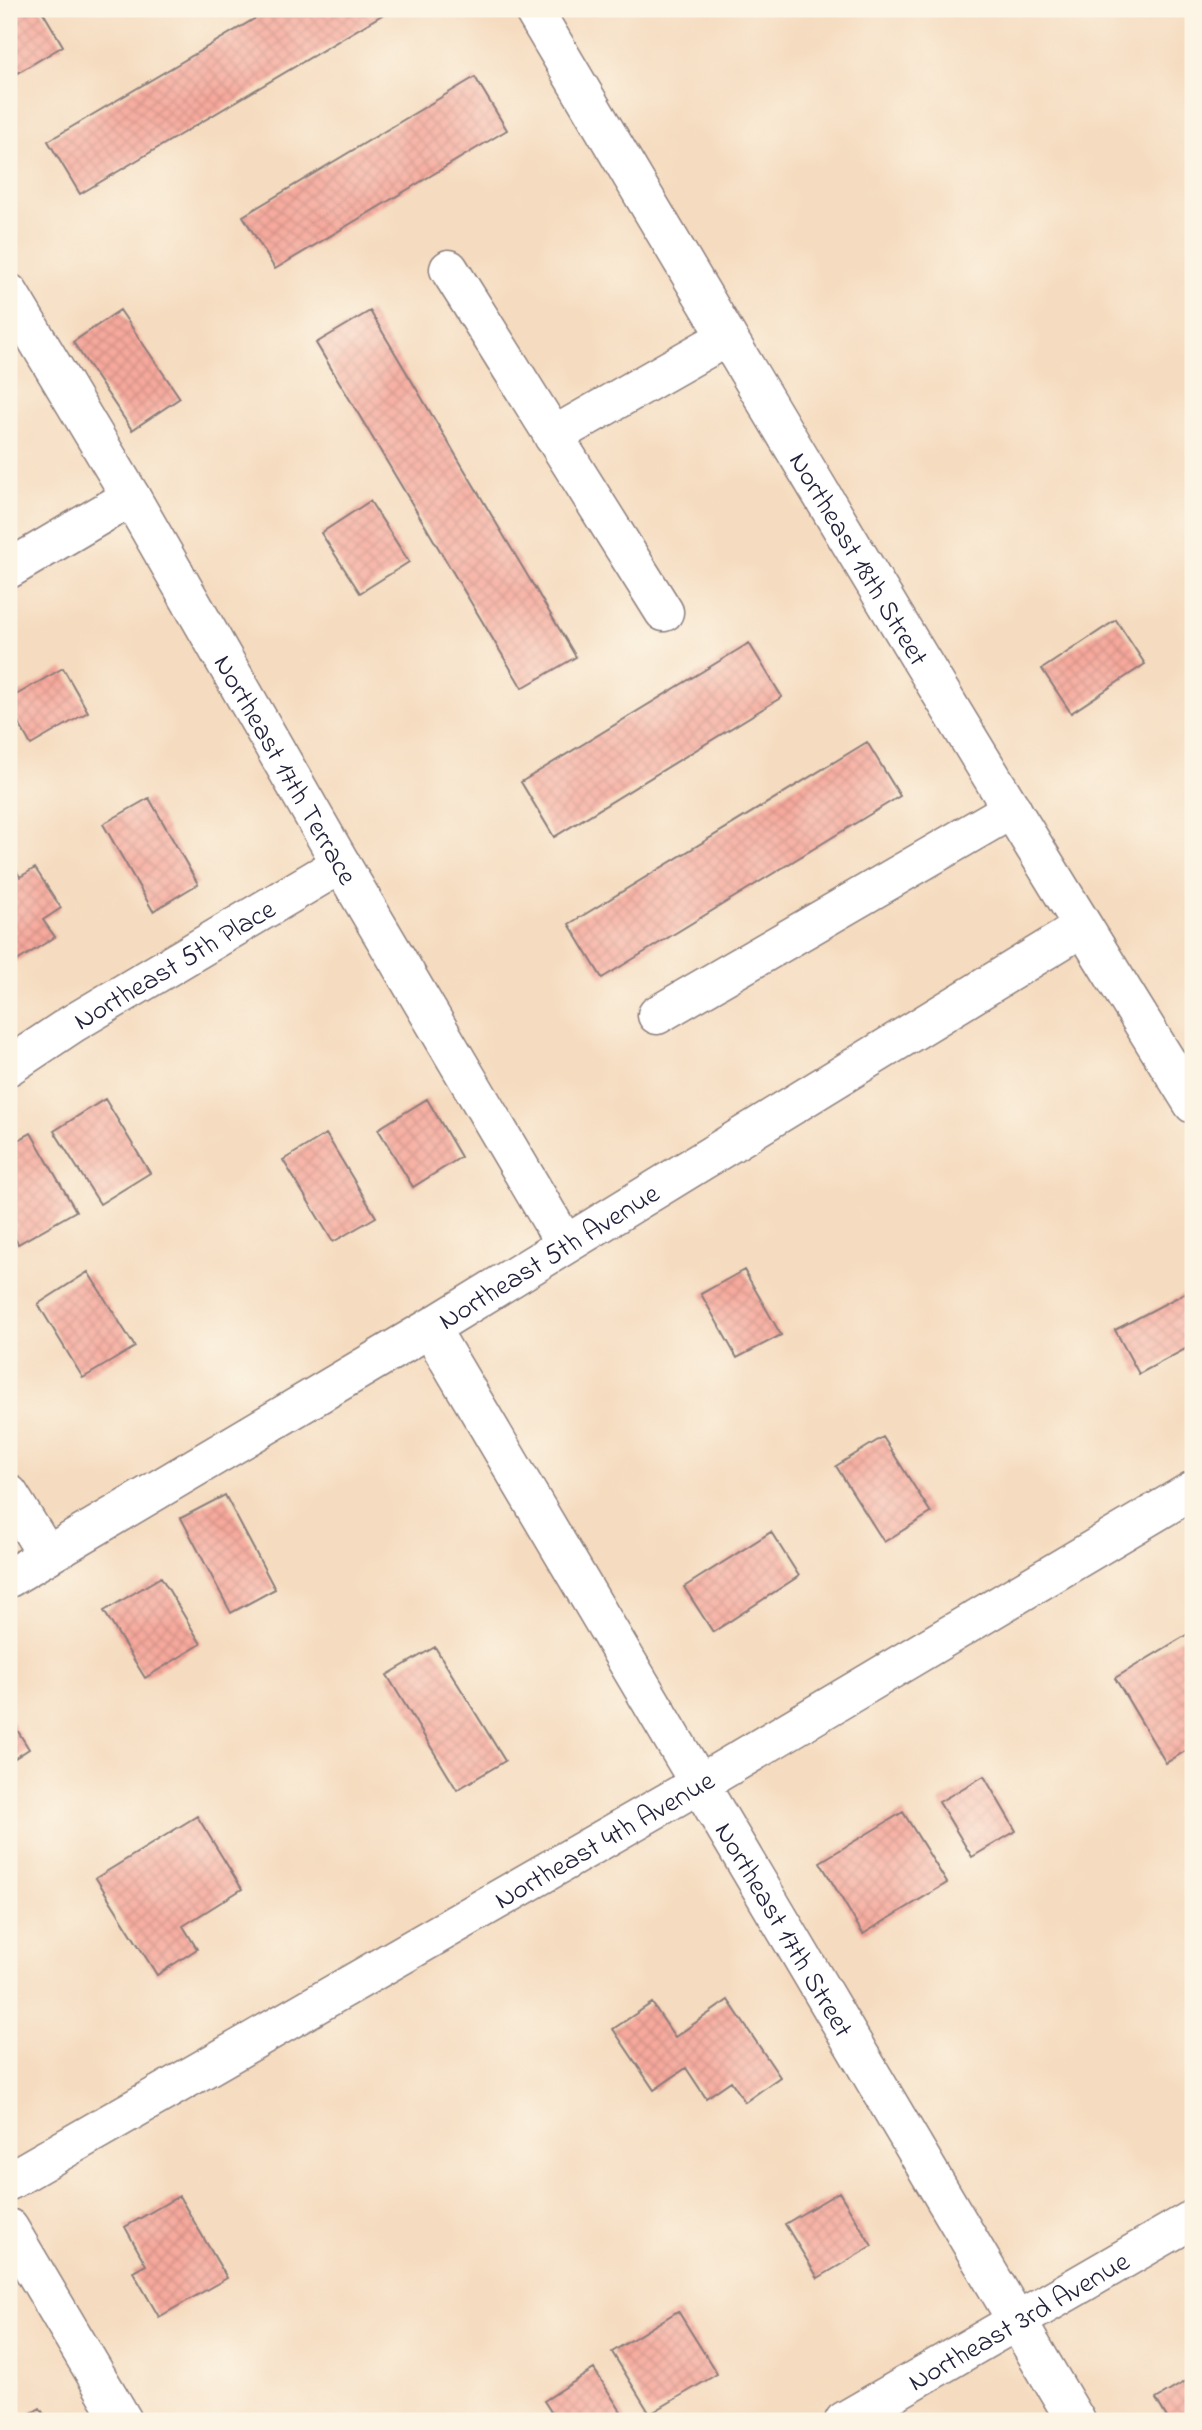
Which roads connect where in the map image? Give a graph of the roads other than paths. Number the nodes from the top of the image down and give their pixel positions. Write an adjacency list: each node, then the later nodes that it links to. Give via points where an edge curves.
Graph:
1 (533, 9): 4 (street, Northeast 18th Street)
2 (449, 269): 5 (street)
3 (9, 293): 6 (street, Northeast 17th Terrace)
4 (727, 337): 5 (street); 9 (street, Northeast 18th Street)
5 (553, 436): 8 (street)
6 (131, 497): 7 (street); 10 (street, Northeast 17th Terrace)
7 (9, 569)
8 (664, 612)
9 (1012, 809): 11 (street, Northeast 18th Street); 12 (street)
10 (341, 864): 13 (street, Northeast 5th Place); 15 (street, Northeast 17th Terrace)
11 (1083, 928): 14 (street, Northeast 18th Street); 15 (street, Northeast 5th Avenue)
12 (657, 1015)
13 (9, 1066)
14 (1193, 1104)
15 (565, 1244): 16 (street, Northeast 5th Avenue)
16 (430, 1328): 19 (street, Northeast 5th Avenue); 21 (street, Northeast 17th Street)
17 (1193, 1490): 21 (street, Northeast 4th Avenue)
18 (9, 1493): 19 (street)
19 (47, 1555): 20 (street, Northeast 5th Avenue)
20 (9, 1578)
21 (699, 1784): 22 (street, Northeast 4th Avenue); 25 (street, Northeast 17th Street)
22 (9, 2181)
23 (1193, 2219): 25 (street, Northeast 3rd Avenue)
24 (9, 2228): 26 (street)
25 (1016, 2321): 27 (street, Northeast 3rd Avenue); 28 (street, Northeast 17th Street)
26 (123, 2421)
27 (844, 2421)
28 (1076, 2421)

